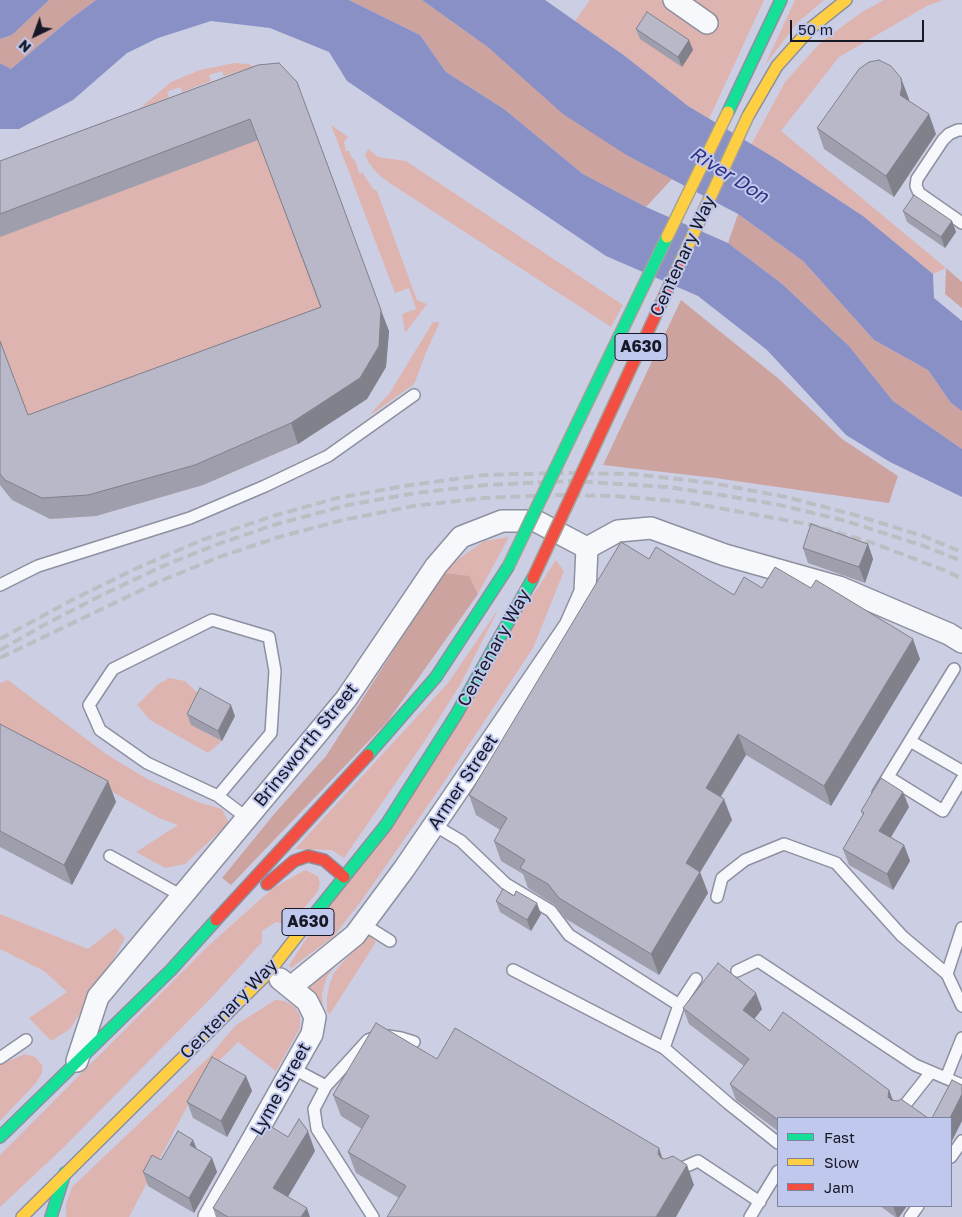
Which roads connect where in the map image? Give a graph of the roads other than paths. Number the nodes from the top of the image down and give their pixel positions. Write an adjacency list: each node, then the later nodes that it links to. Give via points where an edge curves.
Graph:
1 (674, 0): 4 (street)
2 (781, 0): 27 (main road, Centenary Way / A630, bridge, via 508,567 436,677)
3 (846, 0): 21 (main road, Centenary Way / A630, bridge, via 811,28 777,66 748,116 533,578 456,715 386,825)
4 (707, 23)
5 (962, 130): 6 (lane, via 949,134 943,140 917,179 916,186 919,192)
6 (962, 223)
7 (414, 395): 9 (lane, via 328,456 265,486 190,518 38,566)
8 (588, 548): 10 (street, via 618,531 651,528 725,555 839,587); 18 (street, Brinsworth Street, via 536,521 502,521 462,537 436,566 346,699); 19 (street, Armer Street, via 585,592 570,626)
9 (0, 585)
10 (962, 642)
11 (954, 669): 12 (lane)
12 (910, 741): 13 (lane); 14 (lane)
13 (962, 771)
14 (888, 777): 15 (lane, via 944,811); 17 (lane)
15 (962, 779)
16 (218, 796): 16 (lane, via 147,763 100,730 89,705 113,669 212,620 269,637 275,672 270,733); 18 (lane)
17 (874, 800)
18 (246, 818): 22 (street, Brinsworth Street)
19 (434, 825): 24 (street, Armer Street); 34 (lane, via 461,841 506,884 551,911 569,935)
20 (110, 856): 22 (lane)
21 (344, 877): 27 (main road, A630, via 324,860 308,856 294,861); 30 (main road, Centenary Way / A630)
22 (182, 896): 41 (street, Brinsworth Street, via 98,997)
23 (717, 897): 31 (lane, via 722,878 745,860 784,844 838,859 902,936)
24 (363, 924): 26 (lane); 33 (street, Armer Street, via 355,935)
25 (962, 928): 31 (lane)
26 (390, 941)
27 (171, 970): 41 (main road, Centenary Way / A630)
28 (513, 970): 39 (lane)
29 (738, 971): 43 (lane, via 758,961 915,1065)
30 (269, 972): 33 (street, Lyme Street); 53 (main road, Centenary Way / A630)
31 (947, 974): 35 (lane)
32 (696, 979): 34 (lane)
33 (291, 987): 42 (street, Lyme Street, via 306,1001 315,1017 312,1034)
34 (679, 1005): 39 (lane)
35 (962, 1006)
36 (962, 1038): 44 (lane)
37 (26, 1040): 40 (lane)
38 (414, 1042): 46 (lane, via 378,1035 368,1040)
39 (664, 1048): 50 (lane)
40 (0, 1058)
41 (76, 1064): 48 (main road, Centenary Way / A630)
42 (292, 1068): 46 (lane); 58 (street, Lyme Street)
43 (931, 1072): 44 (lane); 47 (lane)
44 (946, 1078): 45 (lane)
45 (962, 1085)
46 (326, 1086): 59 (lane, via 314,1109 317,1129)
47 (901, 1110)
48 (0, 1136)
49 (962, 1140): 51 (lane)
50 (777, 1142)
51 (952, 1155)
52 (673, 1172): 55 (lane, via 698,1161)
53 (65, 1173): 56 (main road, Centenary Way / A630); 57 (main road)
54 (777, 1173): 55 (lane)
55 (760, 1202): 60 (lane)
56 (22, 1217)
57 (50, 1217)
58 (209, 1217)
59 (373, 1217)
60 (750, 1217)

